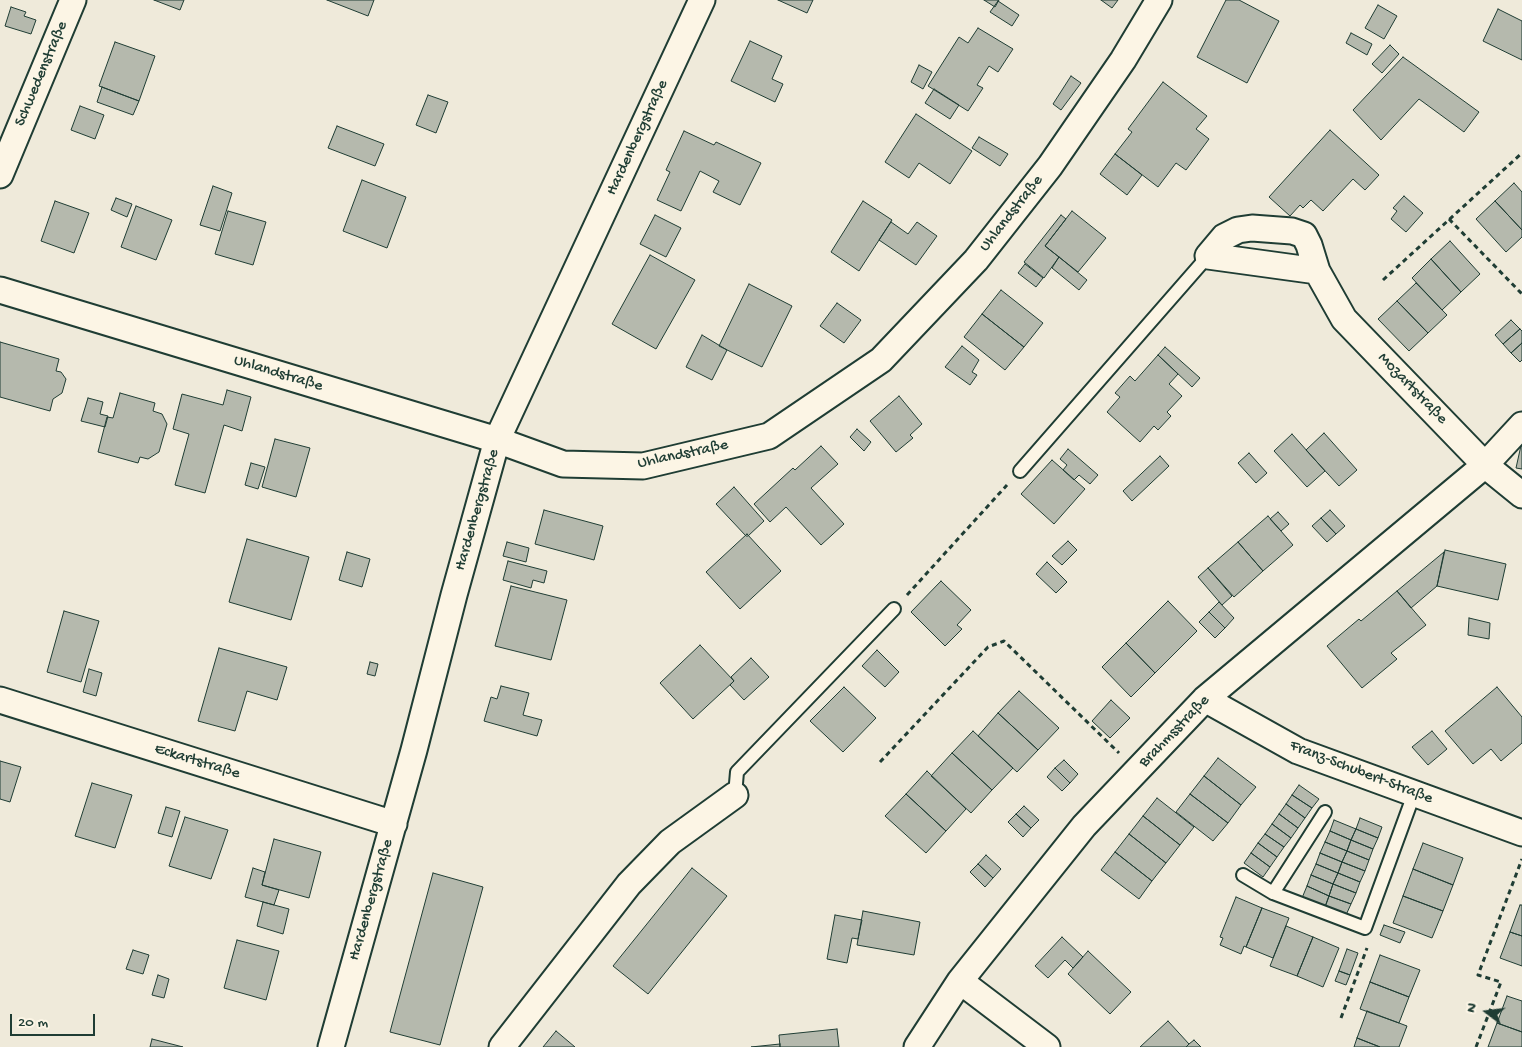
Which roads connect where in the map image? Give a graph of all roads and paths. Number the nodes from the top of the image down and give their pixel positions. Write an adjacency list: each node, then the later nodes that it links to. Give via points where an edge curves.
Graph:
1 (73, 0): 5 (street, Schwedenstraße)
2 (702, 0): 13 (street, Hardenbergstraße)
3 (1160, 0): 13 (street, Uhlandstraße, via 1050,166 976,260 881,360 769,436 642,466 563,464)
4 (1522, 153): 6 (path)
5 (0, 175)
6 (1449, 219): 9 (path); 11 (path)
7 (1208, 256): 8 (street); 8 (street, Mozartstraße, via 1224,237 1238,230 1292,231 1304,235); 15 (lane)
8 (1317, 271): 14 (street, Mozartstraße, via 1344,319)
9 (1383, 280)
10 (0, 290): 13 (street, Uhlandstraße)
11 (1522, 294)
12 (1522, 425): 14 (street, Brahmsstraße)
13 (497, 440): 25 (street, Hardenbergstraße)
14 (1485, 465): 16 (street, Mozartstraße); 18 (street, Brahmsstraße)
15 (1020, 471): 17 (path)
16 (1522, 495)
17 (894, 609): 23 (lane, via 737,772)
18 (1205, 699): 21 (street, Brahmsstraße); 22 (street, Franz-Schubert-Straße, via 1298,751)
19 (0, 700): 25 (street, Eckartstraße)
20 (880, 762): 21 (path, via 988,648 1004,641)
21 (1137, 771): 31 (street, Brahmsstraße, via 1084,826)
22 (1414, 794): 26 (street, Franz-Schubert-Straße); 30 (lane)
23 (736, 795): 34 (street, via 670,842 629,884)
24 (1325, 812): 29 (lane)
25 (394, 824): 33 (street, Hardenbergstraße)
26 (1522, 833)
27 (1522, 858): 37 (path, via 1478,975 1501,982)
28 (1243, 875): 29 (lane)
29 (1273, 893): 30 (lane)
30 (1365, 928): 32 (path, via 1371,936)
31 (960, 981): 35 (street, Brahmsstraße); 36 (street)
32 (1342, 1018)
33 (331, 1047)
34 (502, 1047)
35 (917, 1047)
36 (1047, 1047)
37 (1476, 1047)

